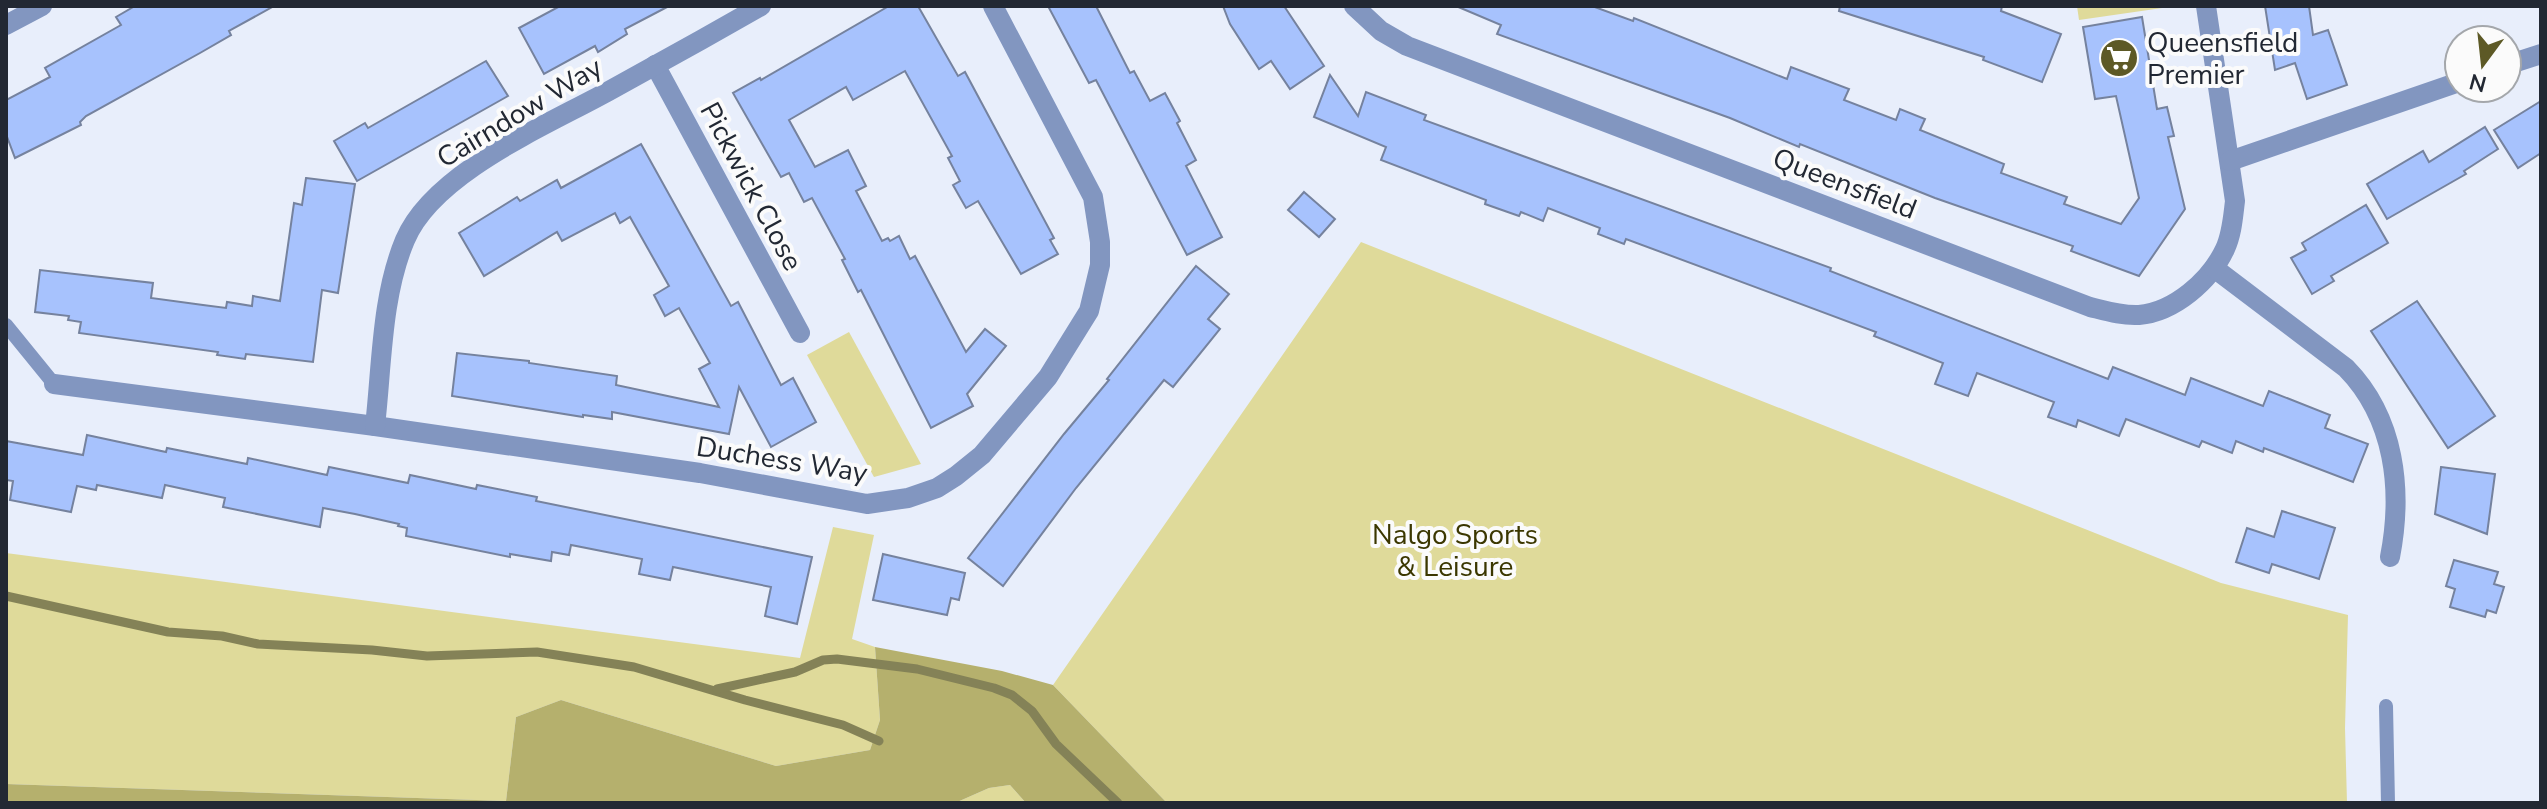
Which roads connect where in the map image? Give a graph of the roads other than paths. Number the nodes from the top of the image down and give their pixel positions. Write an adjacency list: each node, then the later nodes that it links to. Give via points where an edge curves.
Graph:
1 (42, 6): 6 (street)
2 (761, 6): 7 (street, Cairndow Way)
3 (993, 6): 14 (street, Duchess Way, via 1093,197 1100,265 1089,311 1057,364 982,455 956,476 908,498 867,504 700,473)
4 (1354, 6): 10 (street, Queensfield, via 1407,46 2090,307 2141,315 2167,307 2195,289)
5 (2206, 6): 9 (street, Queensfield)
6 (6, 25)
7 (655, 65): 12 (street, Pickwick Close); 14 (street, Cairndow Way, via 491,156 423,210 404,241 392,285)
8 (2443, 88): 9 (street)
9 (2230, 161): 10 (street, Queensfield, via 2232,227)
10 (2214, 268): 15 (street, via 2346,368 2370,395 2391,456 2395,493)
11 (6, 325): 13 (lane)
12 (800, 333)
13 (54, 384): 14 (street, Duchess Way)
14 (375, 426)
15 (2390, 557)
16 (2386, 706): 17 (lane)
17 (2388, 803)

